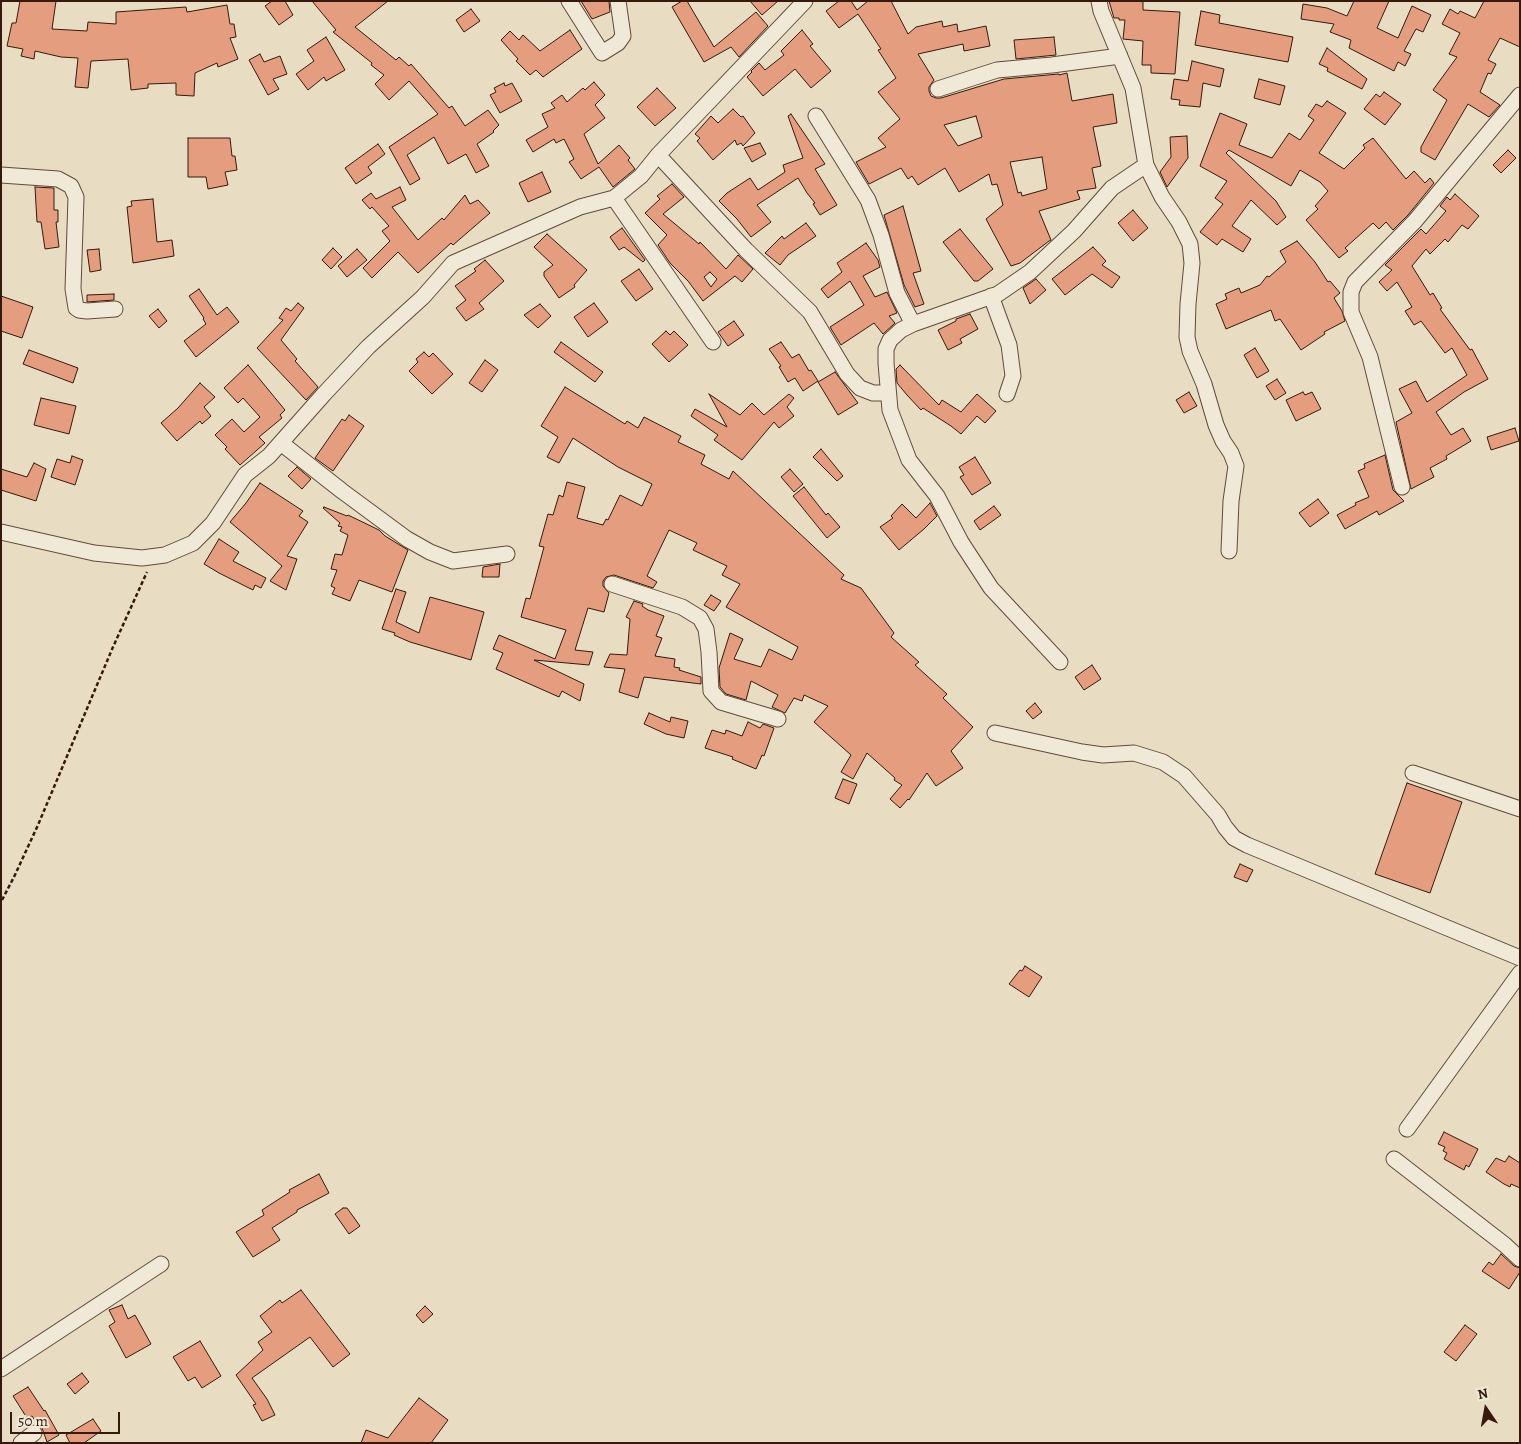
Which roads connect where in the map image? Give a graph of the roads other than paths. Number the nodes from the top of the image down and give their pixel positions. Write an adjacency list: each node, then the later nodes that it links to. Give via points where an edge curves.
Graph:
1 (569, 1): 2 (street, via 602,53 624,36)
2 (618, 1)
3 (805, 1): 9 (street)
4 (1099, 1): 5 (street)
5 (1120, 56): 6 (street, via 997,70); 10 (street, via 1133,88)
6 (938, 89)
7 (1520, 95): 20 (street, via 1415,220 1355,282 1351,292 1352,312 1370,357)
8 (816, 116): 15 (street, via 868,200 897,293)
9 (658, 155): 12 (street, via 641,176); 17 (street, via 746,250 810,312 860,388 873,393)
10 (1146, 165): 13 (street, via 1112,188 1030,272); 22 (street, via 1190,244 1192,263 1187,337 1216,425 1236,466)
11 (1, 175): 14 (street, via 58,179 71,186 76,197 73,289 76,308 87,311)
12 (614, 198): 16 (street); 19 (street, via 580,207 452,263 423,297 362,354)
13 (991, 296): 15 (street); 18 (street, via 1009,345 1013,376)
14 (115, 309)
15 (913, 324): 17 (street, via 901,330 886,348)
16 (713, 342)
17 (888, 393): 25 (street, via 890,410 909,460 937,496 961,542 992,588)
18 (1007, 394)
19 (281, 443): 21 (street, via 245,475 213,523 193,543 165,555 142,558 94,553); 23 (street, via 342,491 430,552 453,561)
20 (1402, 487)
21 (1, 532)
22 (1229, 551)
23 (507, 554)
24 (612, 584): 26 (street, via 682,607 700,618 706,629 711,691 722,702)
25 (1060, 662)
26 (778, 720)
27 (995, 733): 30 (street, via 1082,752 1134,754 1163,762 1184,776 1234,838)
28 (1413, 773): 29 (street)
29 (1520, 810)
30 (1520, 958)
31 (1520, 973): 32 (street)
32 (1407, 1129)
33 (1394, 1158): 34 (street)
34 (1520, 1259)
35 (161, 1264): 36 (street)
36 (1, 1369)
37 (34, 1433): 38 (street)
38 (21, 1443)

